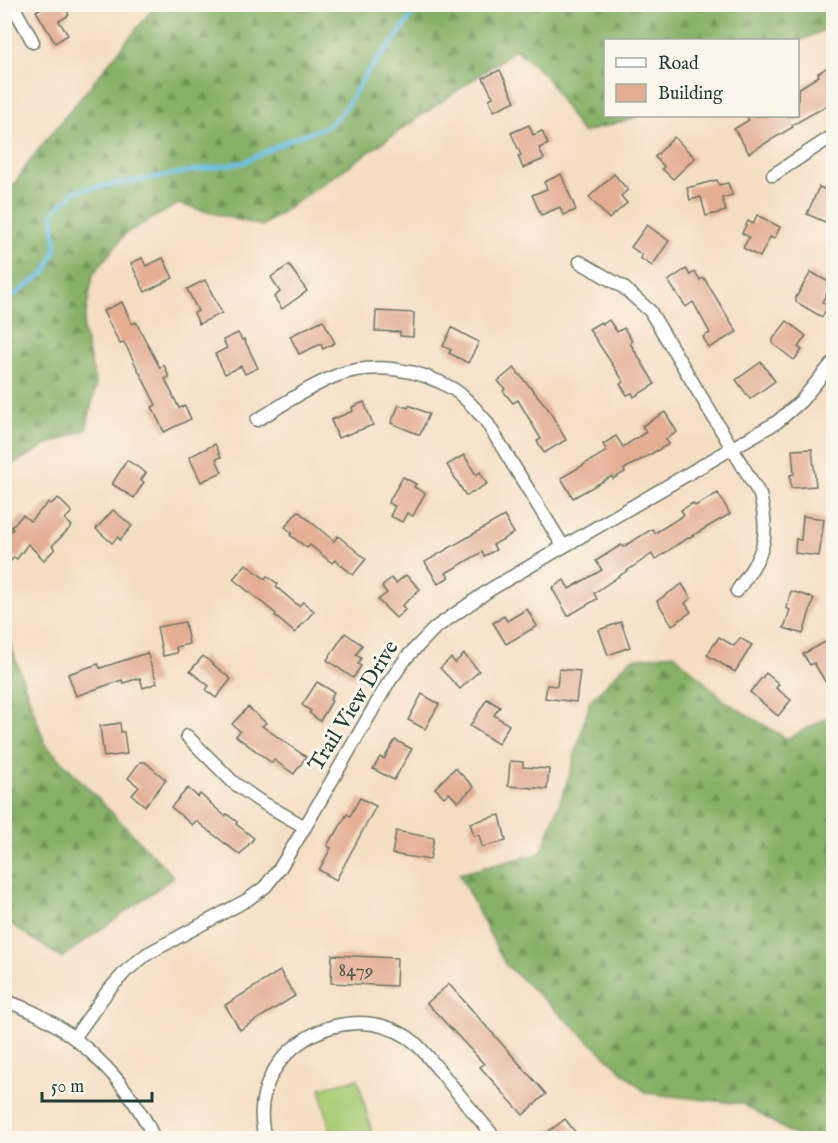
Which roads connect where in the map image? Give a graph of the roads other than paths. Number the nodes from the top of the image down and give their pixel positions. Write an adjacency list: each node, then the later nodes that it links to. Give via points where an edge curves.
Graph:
1 (12, 4): 2 (street)
2 (33, 42)
3 (834, 135): 4 (street)
4 (773, 175)
5 (580, 262): 8 (street, via 623,287 650,311)
6 (834, 362): 8 (street, Trail View Drive, via 777,422)
7 (257, 420): 9 (street, via 320,383 363,369 411,372 435,380 455,390 486,421)
8 (733, 449): 9 (street, Trail View Drive); 10 (street, via 760,495 765,518 757,562)
9 (563, 546): 12 (street, Trail View Drive, via 459,609 407,657)
10 (737, 591)
11 (187, 736): 12 (street, via 234,783)
12 (305, 827): 14 (street, Trail View Drive, via 265,887 126,970)
13 (4, 1000): 14 (street, via 38,1014)
14 (74, 1038): 15 (street, via 128,1094)
15 (154, 1138)
16 (266, 1138): 17 (street, via 263,1108 267,1087 277,1067 309,1035 350,1023 372,1024 410,1038)
17 (495, 1138)

